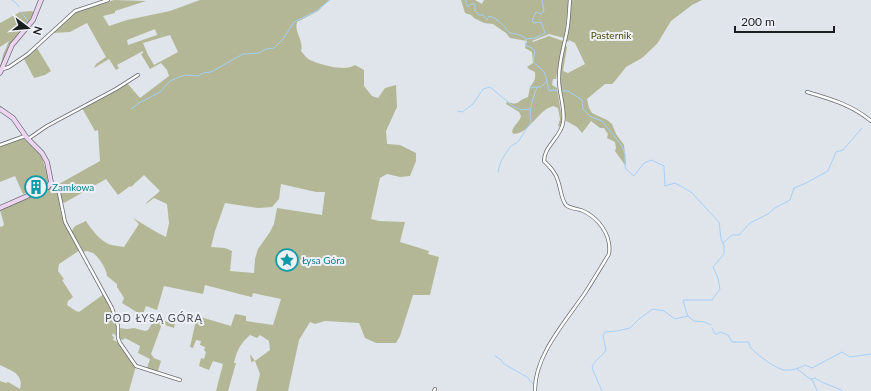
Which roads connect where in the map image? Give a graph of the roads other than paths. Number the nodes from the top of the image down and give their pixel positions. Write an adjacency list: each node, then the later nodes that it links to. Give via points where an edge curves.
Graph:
1 (42, 0): 4 (street, via 33,20 12,44)
2 (108, 0): 4 (street, via 75,11 28,54)
3 (570, 0): 14 (street, via 558,77 563,123 544,156 544,161 556,175 567,206 590,214 607,235 610,248 588,289 542,356 535,380)
4 (1, 71)
5 (138, 75): 9 (street)
6 (807, 92): 8 (street, via 843,103)
7 (0, 109): 9 (street, via 13,118)
8 (871, 121)
9 (26, 137): 10 (street); 11 (street, via 43,154)
10 (0, 145)
11 (51, 184): 12 (street); 13 (street, via 59,193 65,222 112,308 120,343 136,366)
12 (0, 208)
13 (180, 380)
14 (535, 391)

